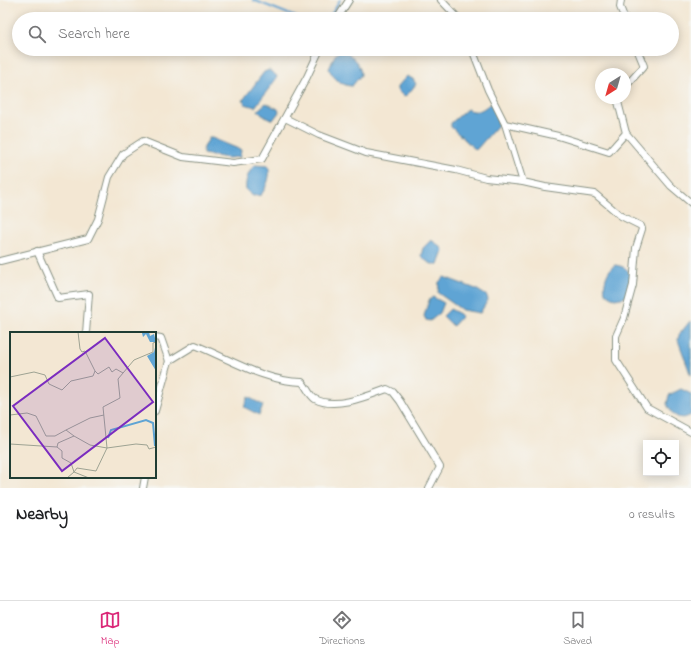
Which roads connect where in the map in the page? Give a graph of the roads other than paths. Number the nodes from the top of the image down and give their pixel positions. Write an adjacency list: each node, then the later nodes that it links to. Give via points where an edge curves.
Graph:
1 (349, 0): 4 (street)
2 (441, 0): 5 (street)
3 (621, 0): 6 (street)
4 (341, 12)
5 (452, 12)
6 (622, 12)
7 (316, 56): 12 (street)
8 (475, 56): 13 (street)
9 (640, 56): 10 (street, via 644,66)
10 (631, 81)
11 (619, 104): 14 (street)
12 (285, 118): 15 (street, via 319,135 366,153 486,178); 17 (street, via 262,159 233,163 183,157 143,141 123,154 110,177 98,219 88,239)
13 (505, 124): 14 (street, via 558,136 609,152); 15 (street)
14 (626, 133): 16 (street, via 671,186)
15 (523, 182): 23 (street, via 595,194 621,216 642,226 636,248 633,285 616,336 616,360 647,408)
16 (691, 203)
17 (37, 251): 18 (street); 19 (street, via 58,298 89,294)
18 (0, 261)
19 (86, 332)
20 (156, 338): 21 (street, via 161,338)
21 (169, 361): 22 (street); 26 (street, via 195,345 266,376 302,382 314,398 328,401 357,400 387,389 400,401 440,466)
22 (156, 407)
23 (691, 432)
24 (145, 478): 25 (street)
25 (143, 488)
26 (429, 488)

